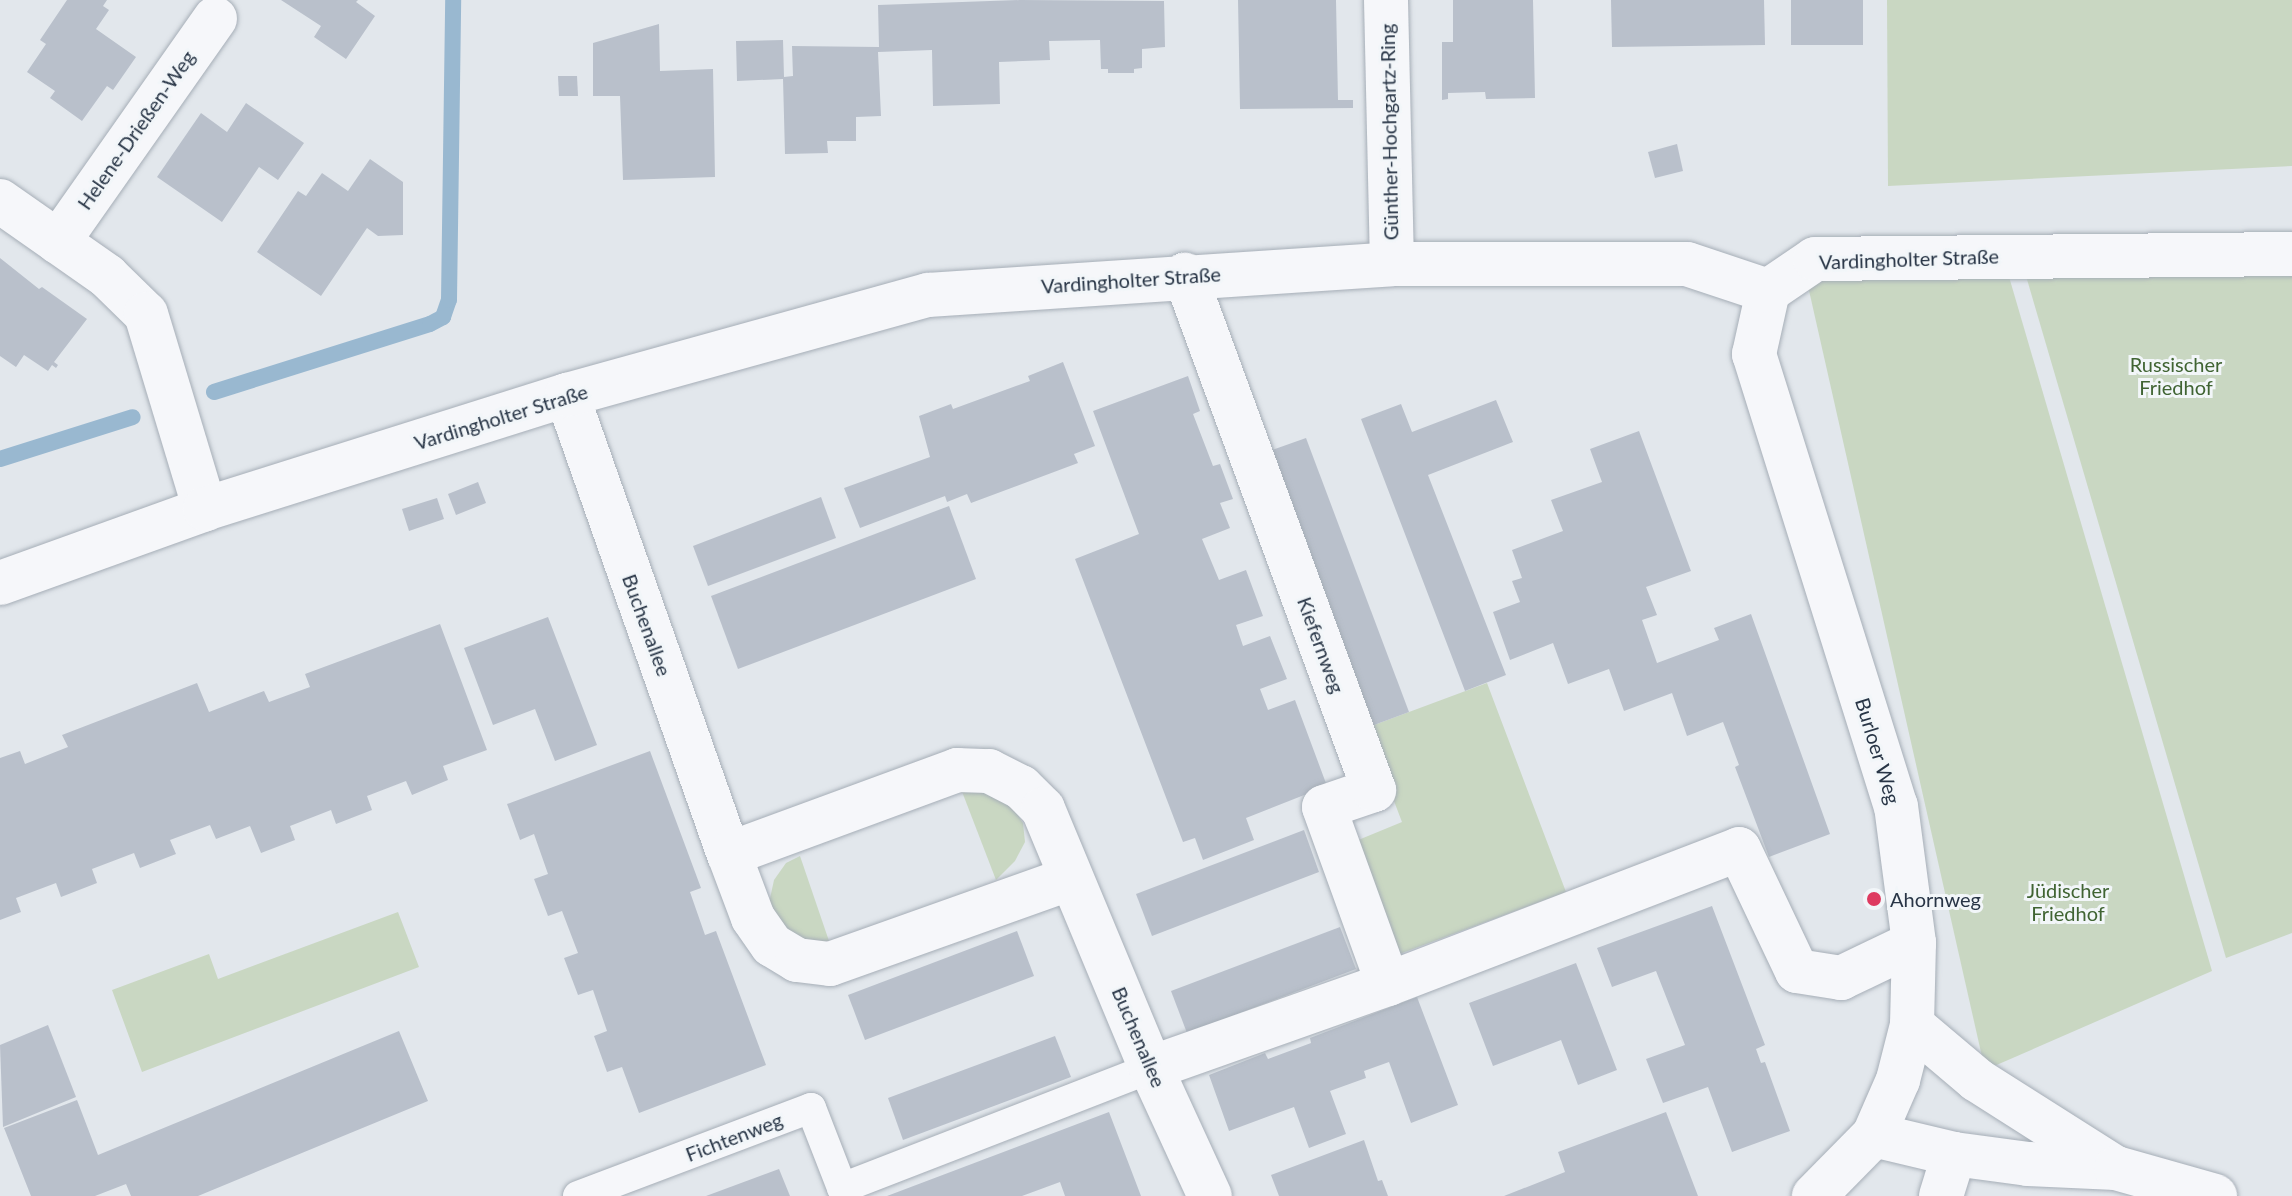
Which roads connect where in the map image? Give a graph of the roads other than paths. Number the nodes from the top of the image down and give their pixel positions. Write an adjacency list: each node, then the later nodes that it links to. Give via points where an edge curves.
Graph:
1 (1386, 0): 6 (street, Günther-Hochgartz-Ring)
2 (215, 19): 4 (street, Helene-Drießen-Weg)
3 (0, 201): 4 (street)
4 (58, 242): 10 (street, via 107,276 146,314)
5 (2292, 254): 8 (street, Vardingholter Straße, via 1815,259)
6 (1392, 264): 7 (street, Vardingholter Straße); 8 (street, Vardingholter Straße, via 1687,264)
7 (1185, 275): 9 (street, Vardingholter Straße, via 928,295); 15 (street, Kiefernweg, via 1374,790 1324,807)
8 (1768, 291): 14 (street, Burloer Weg, via 1754,354 1896,806)
9 (567, 395): 10 (street, Vardingholter Straße); 12 (street, Buchenallee)
10 (205, 509): 11 (street, Vardingholter Straße)
11 (0, 583)
12 (729, 854): 13 (street, Buchenallee, via 957,770 989,771 1021,787 1043,809); 13 (street, Buchenallee, via 753,918 772,945 797,960 830,964)
13 (1071, 878): 17 (street, Buchenallee)
14 (1914, 943): 15 (street, via 1841,978 1797,971 1739,849); 16 (street, Burloer Weg)
15 (1388, 984): 17 (street)
16 (1912, 1025): 18 (street, Burloer Weg, via 1898,1080); 20 (street, via 1977,1080)
17 (1151, 1068): 21 (lane, Fichtenweg); 23 (street, Buchenallee)
18 (1874, 1135): 19 (street); 24 (street, Burloer Weg)
19 (1954, 1154): 20 (street); 25 (street)
20 (2116, 1168): 26 (street)
21 (844, 1192): 22 (lane, Fichtenweg, via 811,1108)
22 (578, 1196)
23 (1210, 1196)
24 (1814, 1196)
25 (1941, 1196)
26 (2215, 1196)

